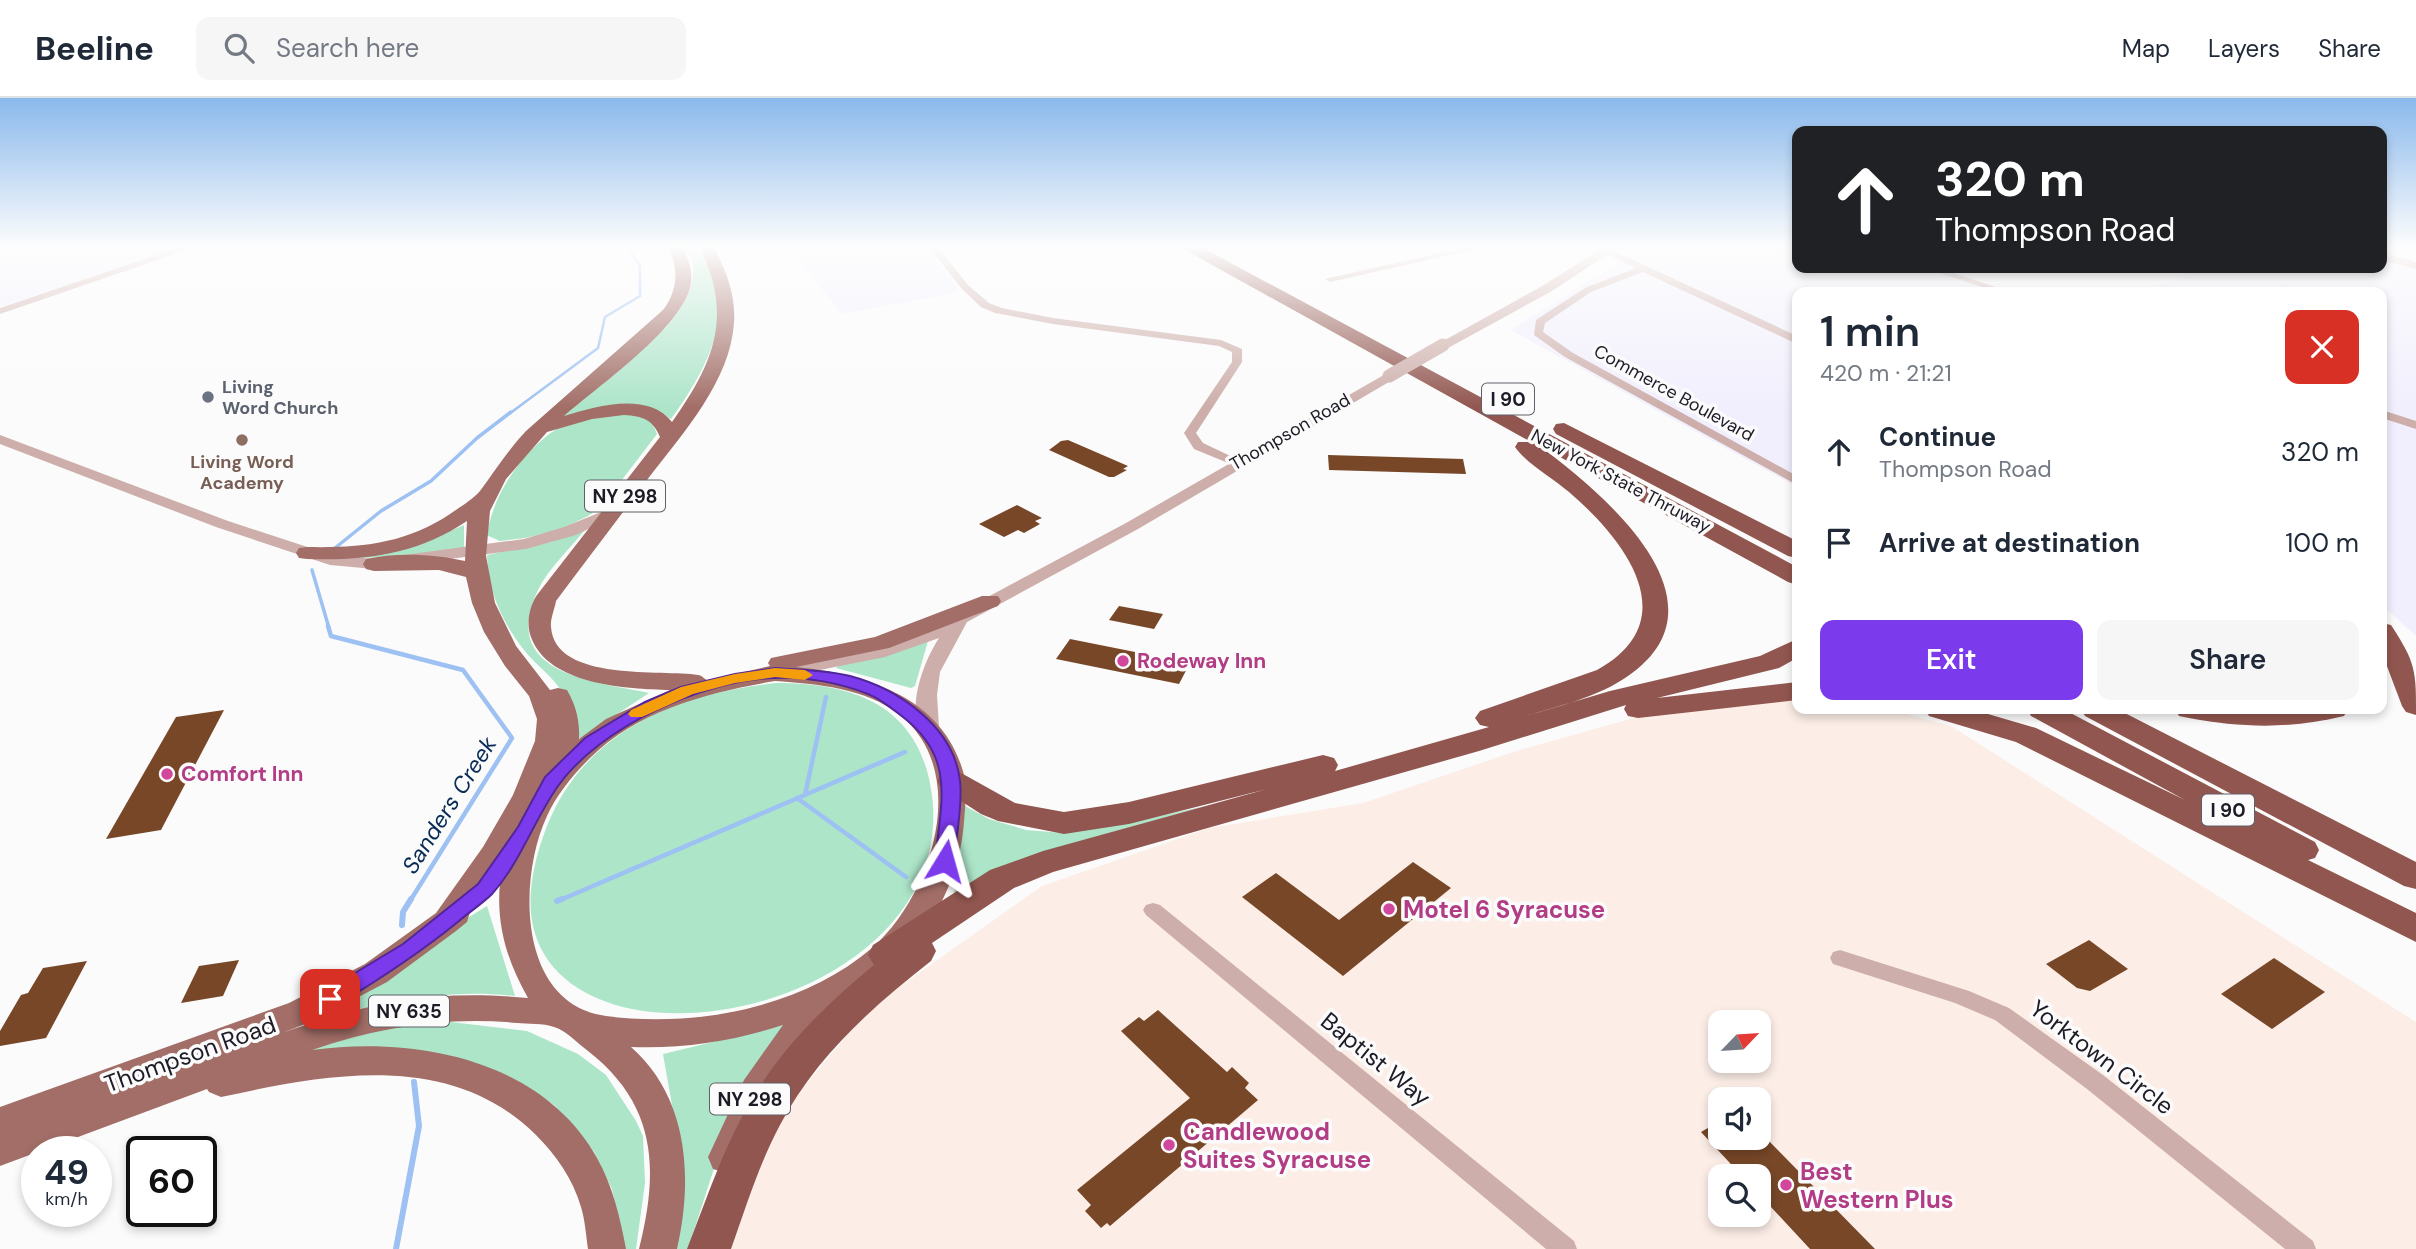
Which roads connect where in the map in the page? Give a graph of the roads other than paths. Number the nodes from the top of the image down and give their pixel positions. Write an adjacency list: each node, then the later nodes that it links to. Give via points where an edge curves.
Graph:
1 (34, 300): 10 (street)
2 (677, 300): 15 (main road, via 662,320)
3 (726, 300): 16 (main road, NY 298, via 724,337 700,394)
4 (978, 300): 18 (street, via 999,311 1233,347 1238,351 1237,362 1190,433 1198,446)
5 (1284, 300): 12 (highway, New York State Thruway / I 90)
6 (1321, 300): 22 (highway, New York State Thruway / I 90)
7 (1526, 300): 18 (street, Thompson Road, bridge)
8 (1574, 300): 19 (street, Commerce Boulevard, via 1540,323 1538,333 1569,355)
9 (1710, 300): 11 (street)
10 (0, 311)
11 (1792, 338)
12 (1427, 378): 26 (highway, New York State Thruway / I 90); 44 (highway, via 1586,494 1628,539 1646,569 1658,607 1653,635 1620,670)
13 (2387, 416): 14 (street)
14 (2416, 425)
15 (535, 434): 16 (main road, via 573,418 621,410 653,415); 20 (main road, via 509,460)
16 (670, 438): 21 (main road, NY 298)
17 (0, 439): 23 (street)
18 (1237, 462): 27 (street, Thompson Road, via 1120,532)
19 (1792, 478)
20 (486, 496): 23 (main road, via 442,531 397,548); 24 (main road)
21 (612, 513): 24 (street); 35 (main road, NY 298, via 545,600 539,621 541,636 552,655 572,668)
22 (1792, 548)
23 (307, 553): 25 (street)
24 (475, 562): 25 (main road); 29 (main road, via 482,603)
25 (374, 564)
26 (1792, 574)
27 (990, 601): 28 (street, Thompson Road); 35 (main road, via 904,635 845,652)
28 (964, 617): 33 (street, Thompson Road, via 933,634 878,653); 43 (street, Thompson Road, via 927,674)
29 (496, 631): 46 (main road, via 552,686 564,713 569,736); 52 (main road, via 545,702 550,739 483,873)
30 (1792, 636): 44 (highway, via 1723,663 1621,686)
31 (2387, 638): 37 (highway)
32 (1792, 650): 44 (highway, via 1769,662)
33 (775, 673): 34 (main road, NY 298); 43 (main road, NY 298, via 861,685 885,695)
34 (735, 678): 35 (main road, NY 298); 46 (main road, via 651,705 592,742)
35 (640, 681)
36 (1792, 691): 44 (highway)
37 (2416, 706)
38 (1960, 714): 53 (highway, via 2047,745)
39 (2050, 714): 51 (highway, I 90)
40 (2105, 714): 49 (highway, I 90)
41 (2230, 714): 42 (highway, via 2290,718)
42 (2310, 714)
43 (929, 728): 45 (main road, NY 298)
44 (1463, 737): 45 (highway, via 1129,813 1064,823 1009,813); 48 (highway)
45 (952, 781): 54 (main road, NY 298, via 950,827 938,881 920,914)
46 (552, 782): 47 (main road)
47 (525, 831): 52 (main road, Thompson Road / NY 635, via 485,889); 57 (main road, via 514,875 516,934 536,984)
48 (1043, 863): 54 (highway, via 1002,879); 64 (highway, via 875,983 801,1060 767,1111)
49 (2416, 877)
50 (1153, 910): 65 (street, Baptist Way)
51 (2416, 911)
52 (445, 923): 59 (main road, Thompson Road / NY 635, via 376,973 301,1012)
53 (2416, 929)
54 (886, 955): 56 (main road, NY 298)
55 (1840, 958): 66 (street, Yorktown Circle, via 2002,1014)
56 (853, 978): 57 (main road, Thompson Road, via 785,1012 715,1031 667,1035 613,1032); 63 (main road, NY 298, via 800,1029 755,1090)
57 (569, 1020): 58 (main road, Thompson Road / NY 635, via 477,1006 384,1014); 62 (main road, via 635,1073 656,1108 665,1138 668,1189 667,1217)
58 (132, 1101): 60 (main road, Thompson Road / NY 635); 61 (main road, via 332,1062 421,1063 481,1079 515,1095 575,1151 593,1186)
59 (0, 1123)
60 (0, 1150)
61 (607, 1249)
62 (658, 1249)
63 (694, 1249)
64 (709, 1249)
65 (1565, 1249)
66 (2304, 1249)

